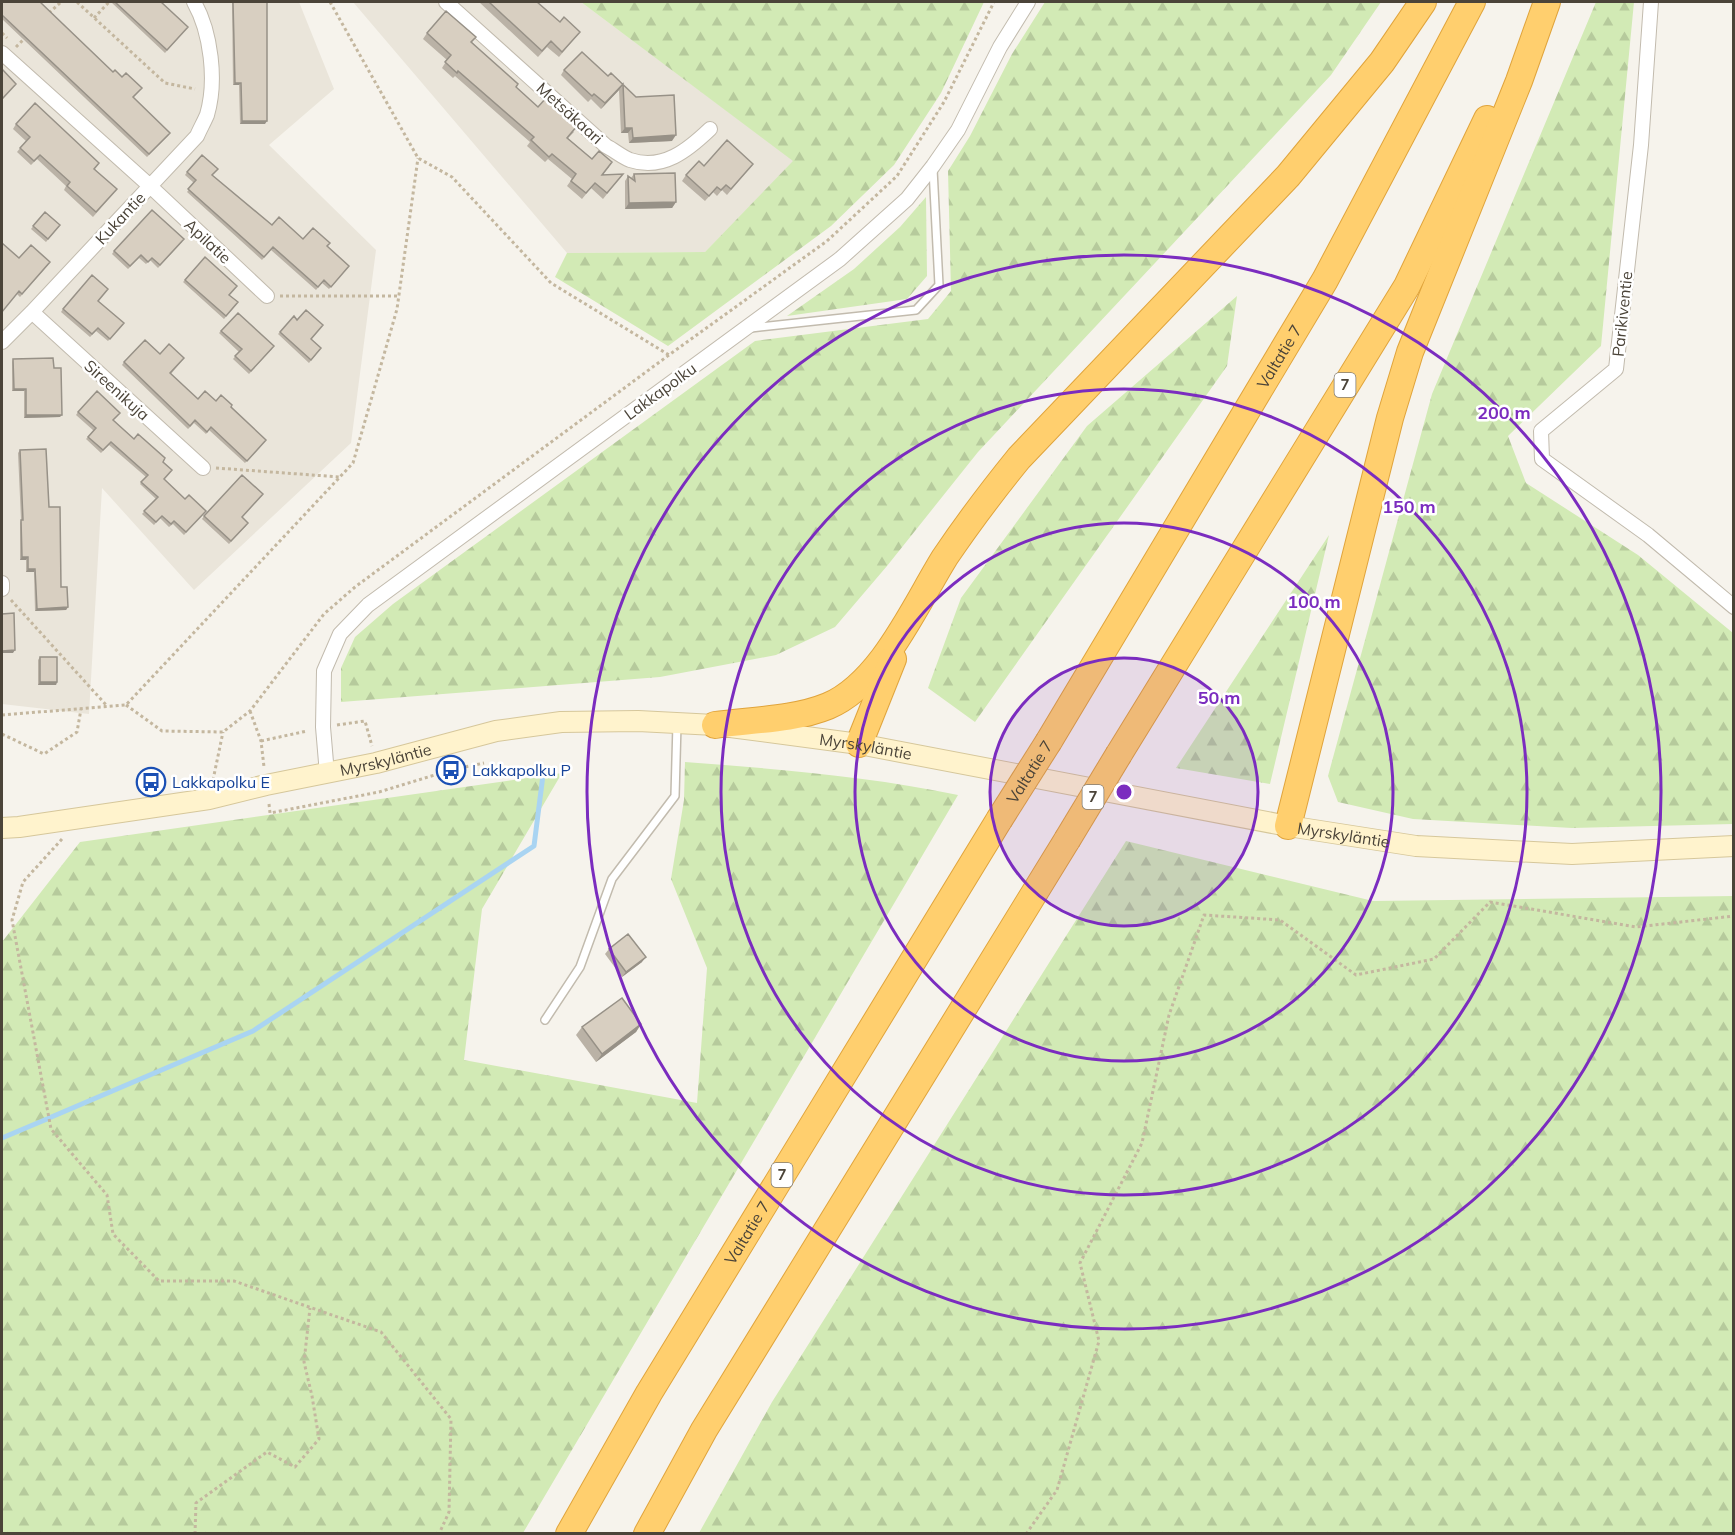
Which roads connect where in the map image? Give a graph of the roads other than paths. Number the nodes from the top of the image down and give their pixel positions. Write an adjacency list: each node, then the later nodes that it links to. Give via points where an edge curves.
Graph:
1 (194, 2): 11 (street, via 208,35 211,61 207,115 197,136)
2 (446, 2): 9 (street, Metsäkaari, via 606,146 629,160 668,160 688,150)
3 (1028, 2): 10 (street, Lakkapolku, via 958,130)
4 (1423, 2): 20 (highway, via 1382,62 1288,176 1019,458 978,508)
5 (1472, 2): 29 (highway, Valtatie 7 / 7, bridge, via 1325,280)
6 (1545, 2): 25 (highway, via 1519,81 1406,363); 30 (highway, 7, bridge, via 1407,286 704,1430)
7 (1652, 2): 19 (street, Parikiventie, via 1641,145 1616,369 1541,431 1542,459 1648,535)
8 (4, 55): 11 (street, Kukantie)
9 (710, 129)
10 (933, 166): 14 (street, Lakkapolku, via 907,199 840,259); 14 (lane, via 939,285 916,310)
11 (150, 186): 12 (street, Apilatie); 13 (street, Kukantie)
12 (267, 296)
13 (32, 312): 15 (street, Kukantie); 16 (street, Sireenikuja)
14 (745, 329): 24 (street, Lakkapolku, via 368,605 340,634 324,671)
15 (2, 342)
16 (203, 468)
17 (2, 583): 18 (street)
18 (2, 589)
19 (1734, 606)
20 (905, 628): 22 (highway, via 864,682 829,706); 23 (highway)
21 (677, 723): 22 (street, Myrskyläntie); 24 (street, Myrskyläntie, via 561,722 496,731); 28 (lane, via 675,796 612,879 580,967)
22 (715, 725): 23 (street, Myrskyläntie)
23 (859, 744): 25 (street, Myrskyläntie)
24 (327, 774): 26 (street, Myrskyläntie, via 209,799)
25 (1288, 826): 27 (street, Myrskyläntie, via 1416,846 1561,854)
26 (2, 828)
27 (1734, 846)
28 (545, 1020)
29 (569, 1533)
30 (647, 1533)

